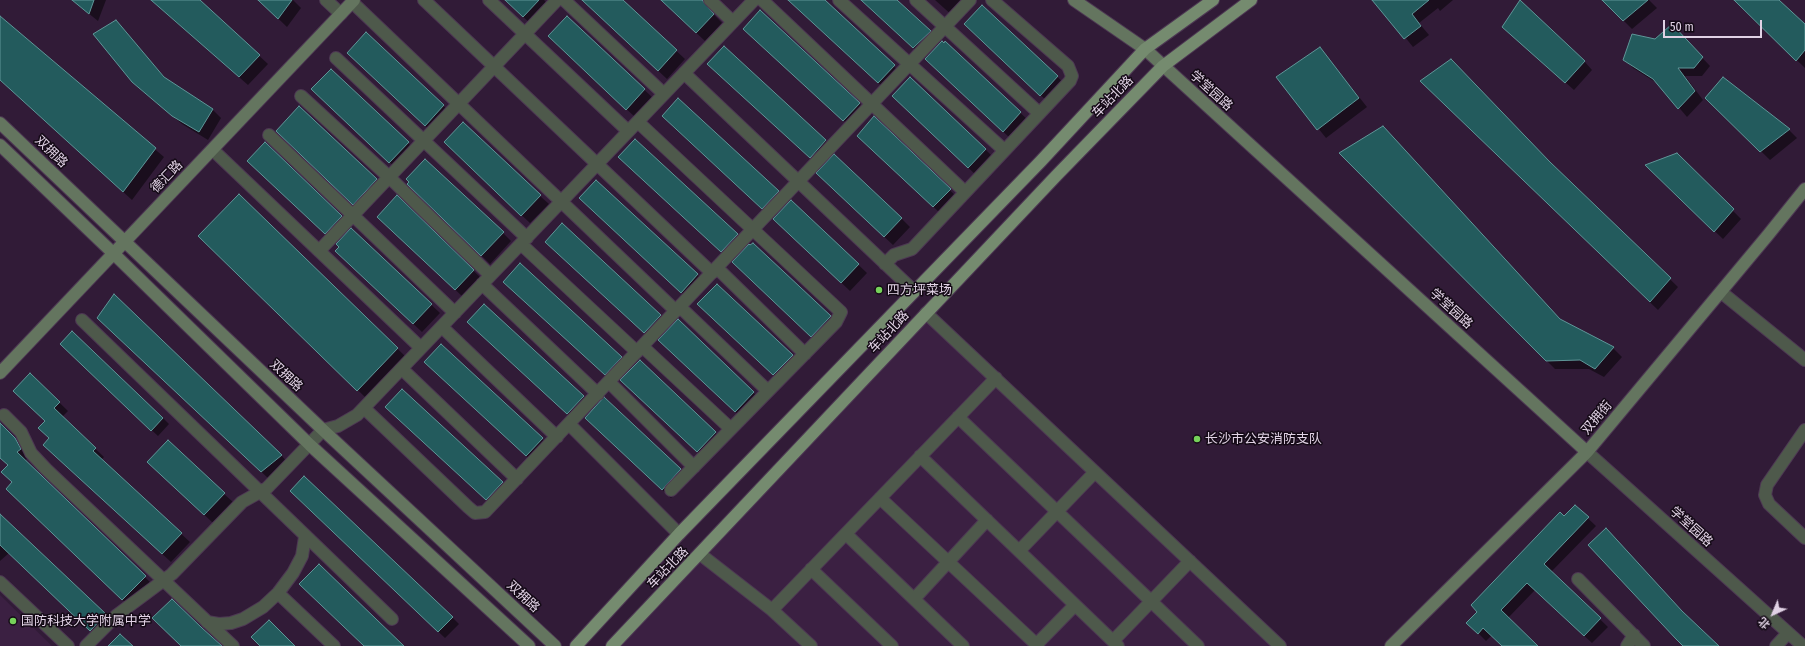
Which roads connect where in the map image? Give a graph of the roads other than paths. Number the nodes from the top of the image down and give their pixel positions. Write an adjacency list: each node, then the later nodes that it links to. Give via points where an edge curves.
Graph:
1 (326, 0): 17 (street)
2 (424, 0): 25 (street)
3 (489, 0): 20 (street)
4 (557, 0): 20 (street)
5 (564, 0): 27 (street)
6 (710, 0): 18 (street)
7 (754, 0): 18 (street)
8 (762, 0): 30 (street)
9 (839, 0): 23 (street)
10 (916, 0): 19 (street)
11 (970, 0): 19 (street)
12 (992, 0): 31 (street, via 1071,71 1070,80)
13 (1074, 0): 21 (street, 学堂园路)
14 (1213, 0): 21 (main road, 车站北路)
15 (1251, 0): 24 (main road, 车站北路)
16 (353, 1): 17 (street, 德汇路); 29 (street)
17 (341, 14): 38 (street, 德汇路)
18 (733, 22): 26 (street)
19 (945, 27): 23 (street); 31 (street)
20 (525, 34): 25 (street); 34 (street)
21 (1145, 49): 24 (street, 学堂园路); 55 (main road, 车站北路, via 1041,161)
22 (336, 58): 36 (street)
23 (909, 65): 30 (street); 39 (street)
24 (1163, 66): 59 (main road, 车站北路); 81 (street, 学堂园路)
25 (494, 67): 29 (street); 40 (street)
26 (684, 73): 27 (street); 42 (street)
27 (664, 94): 32 (street)
28 (301, 96): 41 (street)
29 (459, 104): 36 (street); 45 (street)
30 (872, 104): 42 (street); 44 (street)
31 (1039, 113): 39 (street)
32 (638, 122): 34 (street); 47 (street)
33 (0, 123): 49 (street, 双拥路)
34 (628, 131): 40 (street)
35 (269, 135): 46 (street)
36 (424, 141): 41 (street); 48 (street)
37 (0, 145): 51 (street)
38 (213, 150): 49 (street, 德汇路); 50 (street)
39 (1004, 150): 44 (street)
40 (597, 164): 45 (street); 53 (street)
41 (389, 177): 46 (street); 54 (street)
42 (799, 182): 47 (street); 52 (street)
43 (1805, 189): 56 (street, 双拥街)
44 (965, 192): 52 (street, via 912,250 894,254)
45 (561, 202): 48 (street); 57 (street)
46 (353, 215): 50 (street); 58 (street)
47 (754, 229): 53 (street); 64 (street, via 841,312 836,322)
48 (524, 241): 54 (street); 63 (street)
49 (124, 242): 51 (street, 德汇路); 77 (street, 双拥路)
50 (319, 251): 62 (street)
51 (114, 252): 67 (street, 德汇路); 80 (street)
52 (885, 264): 55 (street)
53 (714, 271): 57 (street); 64 (street)
54 (486, 280): 58 (street); 71 (street)
55 (914, 291): 91 (main road, 车站北路)
56 (1721, 292): 65 (street); 81 (street, 双拥街)
57 (678, 309): 63 (street); 70 (street)
58 (455, 313): 61 (street)
59 (926, 313): 68 (street); 96 (main road, 车站北路)
60 (82, 320): 87 (street)
61 (442, 326): 62 (street); 79 (street)
62 (421, 348): 66 (street)
63 (640, 350): 69 (street); 76 (street)
64 (805, 354): 70 (street)
65 (1805, 360)
66 (402, 369): 72 (street); 85 (street)
67 (0, 373)
68 (996, 378): 74 (street); 84 (street)
69 (609, 382): 71 (street); 83 (street)
70 (768, 391): 76 (street)
71 (598, 394): 75 (street)
72 (364, 408): 77 (street, via 351,420); 85 (street, via 475,512 485,512)
73 (4, 415): 101 (street, via 20,432 31,452 46,469)
74 (958, 417): 82 (street); 89 (street)
75 (569, 424): 79 (street); 91 (street)
76 (731, 429): 83 (street)
77 (323, 430): 80 (street); 119 (street, 双拥路)
78 (1805, 430): 94 (street, via 1767,485 1765,495 1769,504)
79 (557, 437): 85 (street)
80 (310, 445): 87 (street); 118 (street)
81 (1587, 452): 110 (street, 学堂园路); 127 (street, 双拥街)
82 (920, 456): 88 (street); 90 (street)
83 (694, 467): 86 (street)
84 (1095, 472): 89 (street); 97 (street)
85 (517, 479)
86 (671, 490)
87 (260, 492): 93 (street); 101 (street, via 242,502)
88 (880, 498): 92 (street); 98 (street)
89 (1058, 511): 95 (street); 105 (street)
90 (987, 520): 95 (street); 98 (street)
91 (679, 534): 120 (main road, 车站北路)
92 (846, 534): 99 (street); 104 (street)
93 (305, 537): 103 (street, via 302,556); 108 (street)
94 (1805, 538)
95 (1019, 551): 106 (street)
96 (700, 554): 107 (street); 121 (main road, 车站北路)
97 (1190, 561): 105 (street); 126 (street)
98 (948, 562): 104 (street); 113 (street)
99 (811, 569): 107 (street); 123 (street)
100 (1578, 579): 111 (street)
101 (164, 580): 109 (street); 115 (street, via 117,615)
102 (0, 582): 114 (street)
103 (278, 594): 109 (street, via 243,619 219,624); 117 (street)
104 (914, 599): 124 (street)
105 (1151, 601): 112 (street); 125 (street)
106 (1075, 605): 112 (street); 113 (street)
107 (772, 610): 122 (street)
108 (392, 619)
109 (207, 622): 116 (street)
110 (1788, 633): 130 (street); 131 (street, 学堂园路)
111 (1634, 635): 128 (street); 129 (street)
112 (1115, 644)
113 (1036, 645)
114 (68, 646)
115 (86, 646)
116 (233, 646)
117 (334, 646)
118 (529, 646)
119 (555, 646)
120 (576, 646)
121 (612, 646)
122 (811, 646)
123 (892, 646)
124 (963, 646)
125 (1198, 646)
126 (1280, 646)
127 (1391, 646)
128 (1627, 646)
129 (1644, 646)
130 (1776, 646)
131 (1803, 646)

